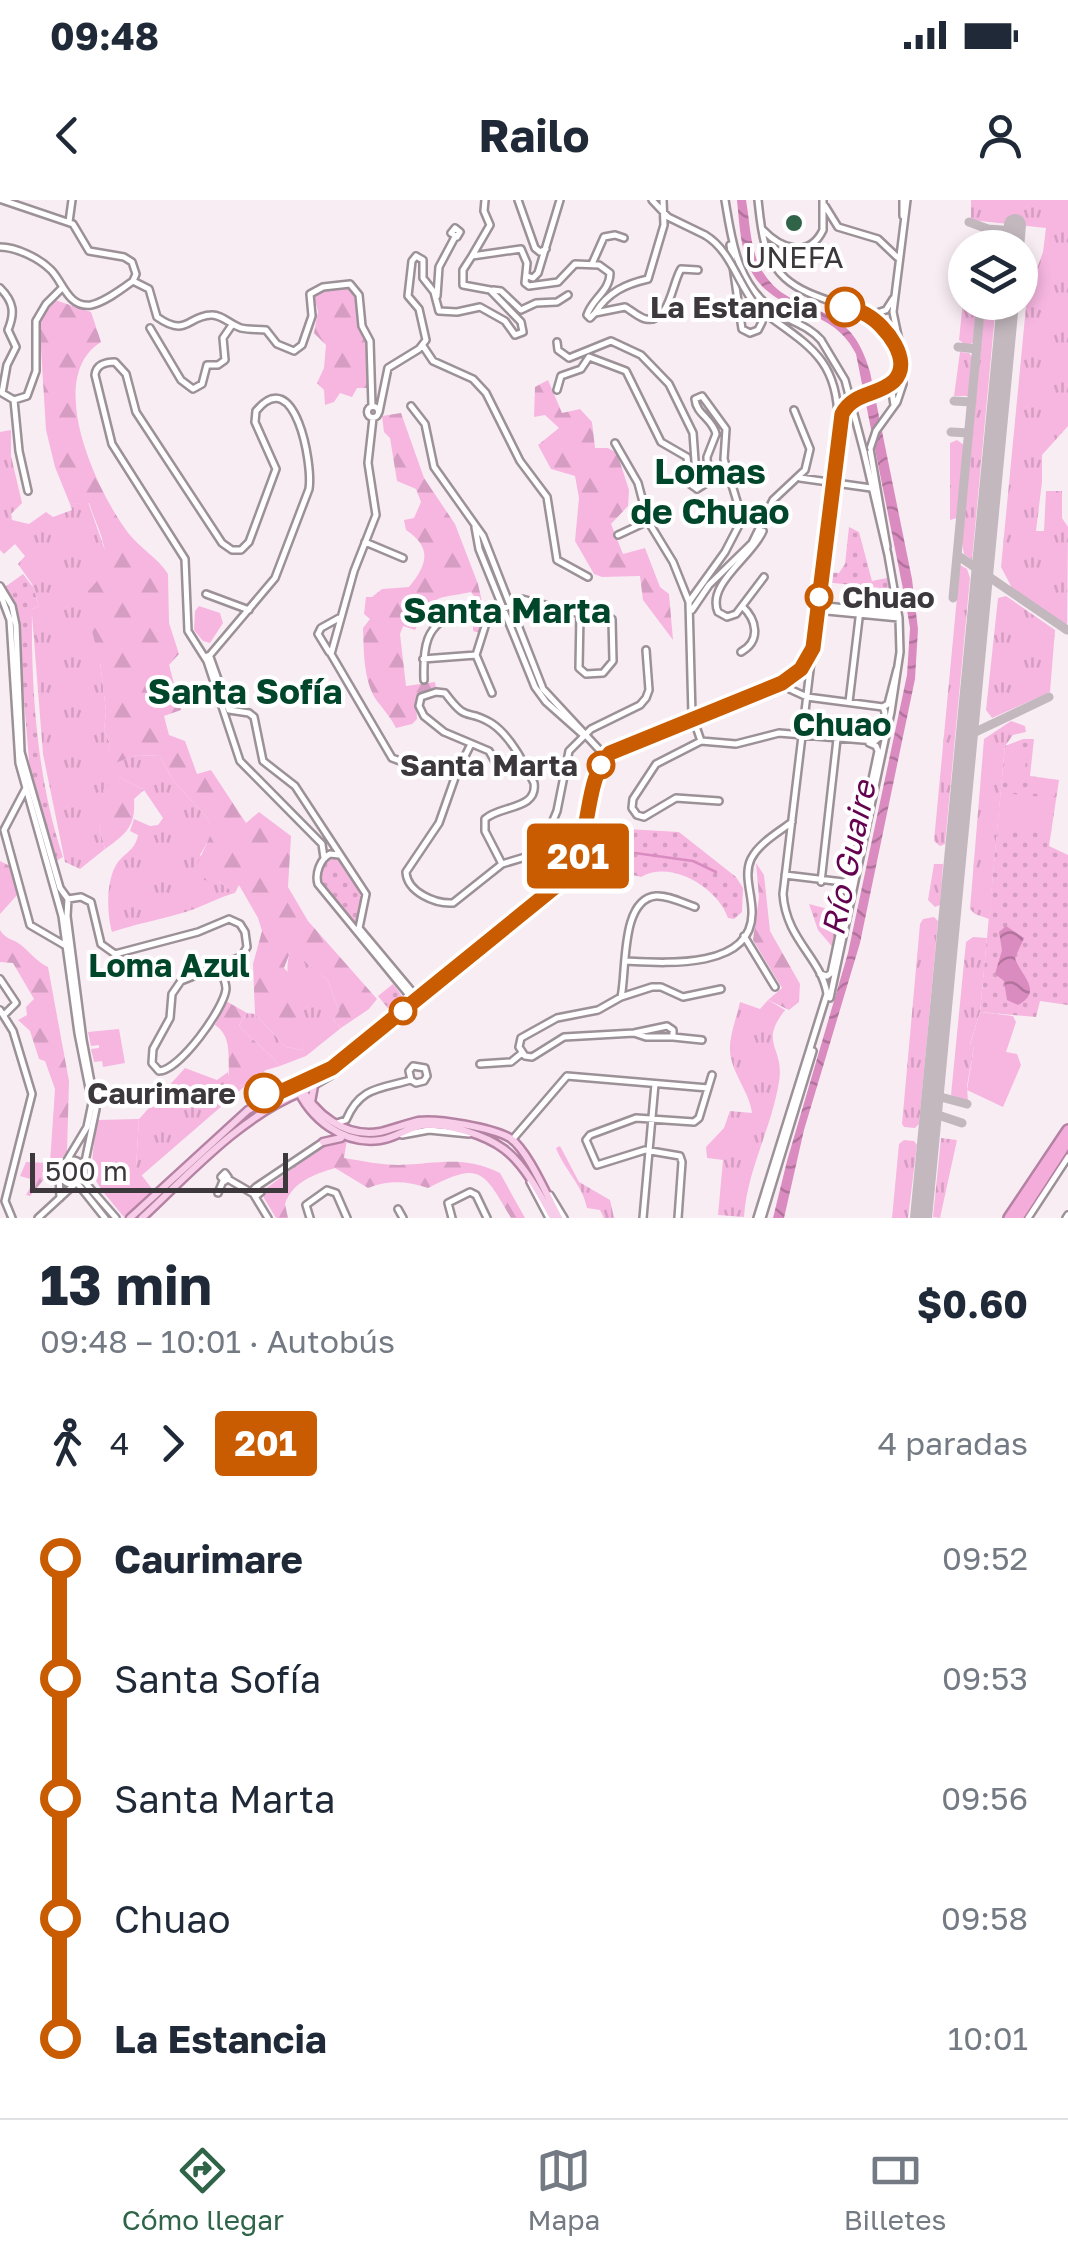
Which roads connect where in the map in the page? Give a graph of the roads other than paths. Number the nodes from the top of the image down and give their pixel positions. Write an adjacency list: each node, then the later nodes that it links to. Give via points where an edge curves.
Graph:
1 (2, 200): 14 (street)
2 (72, 200): 14 (street)
3 (485, 200): 21 (street, via 490,225)
4 (518, 200): 20 (street, via 535,248)
5 (560, 200): 20 (street)
6 (652, 200): 12 (street)
7 (664, 200): 12 (street); 15 (street)
8 (725, 200): 13 (street)
9 (758, 200): 16 (street)
10 (823, 200): 16 (street, via 823,230 810,245 784,247); 22 (street, via 838,228 884,243)
11 (905, 200): 22 (street)
12 (664, 214): 15 (street); 34 (street, via 648,278 625,284)
13 (727, 214): 33 (street, via 739,321 746,332 760,329); 51 (street, bridge, via 751,290 810,329 845,380)
14 (69, 222): 26 (street, via 89,250 132,262)
15 (682, 225): 33 (street, bridge, via 719,246)
16 (761, 228): 35 (street, via 768,255 786,278)
17 (455, 237): 32 (street, via 439,267)
18 (624, 238): 23 (street, via 604,237)
19 (0, 248): 28 (street, via 45,266)
20 (546, 250): 25 (street, via 537,276)
21 (472, 256): 25 (street, via 518,248); 29 (street, via 463,284)
22 (898, 260): 30 (street)
23 (592, 264): 25 (street, via 571,266 553,284 528,286); 34 (street, via 611,277 588,317)
24 (698, 270): 34 (street, via 681,269 668,304 651,319 625,307)
25 (527, 276)
26 (134, 281): 28 (street, via 91,305); 36 (street, via 150,288 162,321 188,326 212,315)
27 (0, 288): 42 (street, via 13,309 8,330 16,347 2,393)
28 (62, 288): 42 (street, via 36,320 36,371 27,396)
29 (490, 290): 31 (street, via 501,291 521,310); 32 (street, via 521,322 521,334 512,335 504,321 480,308 444,312)
30 (895, 293): 35 (street, via 886,310); 44 (street, via 904,376)
31 (568, 295)
32 (436, 304): 39 (street, via 423,278 424,260 416,256 408,294 420,313)
33 (758, 308): 47 (street, via 805,340 824,364 837,398)
34 (595, 313)
35 (868, 316): 40 (street, via 898,356 896,377)
36 (232, 325): 37 (street, via 223,338 225,360 207,365 202,384 193,389 180,380); 46 (street, via 266,330 281,346 298,350 312,316 312,292 353,286 370,341)
37 (150, 328)
38 (558, 342): 52 (street, via 560,352 572,358 610,341 653,365 693,433)
39 (424, 346): 46 (street, via 388,368); 61 (street, via 433,361 484,390 520,461 547,497 557,560)
40 (880, 389): 44 (street, via 892,392); 47 (street, via 844,409)
41 (557, 390): 52 (street, via 562,376 581,369 589,357 626,372 661,442 686,457)
42 (14, 400): 53 (street)
43 (412, 406): 56 (street, via 425,424 434,467)
44 (894, 407): 59 (street, via 871,446)
45 (794, 410): 49 (street, via 810,449)
46 (376, 415): 58 (street, via 368,463 377,511)
47 (838, 438): 50 (street)
48 (615, 443): 55 (street, via 638,482)
49 (798, 478): 50 (street); 54 (street)
50 (831, 482): 51 (street); 69 (street)
51 (872, 488): 59 (street)
52 (697, 489): 65 (street, via 708,482 707,456 716,434 696,405 702,396 726,428 724,458 739,517 735,536)
53 (28, 491)
54 (766, 513): 67 (street, via 756,546 714,597 721,615 732,616); 72 (street, via 756,537)
55 (648, 521): 57 (street); 65 (street)
56 (476, 527): 66 (street); 68 (street)
57 (618, 535)
58 (365, 542): 60 (street); 76 (street)
59 (888, 555): 75 (street)
60 (403, 558)
61 (588, 577)
62 (764, 577): 67 (street)
63 (0, 590): 110 (street, via 14,615)
64 (206, 594): 70 (street)
65 (689, 602): 72 (street)
66 (510, 605): 68 (street); 74 (street, via 526,598); 93 (street, via 543,689)
67 (742, 606): 79 (street, via 755,629)
68 (502, 608): 81 (street, via 488,616); 93 (street, via 540,695)
69 (818, 608): 71 (street); 77 (street)
70 (249, 610): 82 (street); 82 (street, via 275,578 310,484 291,404 280,397 257,408 275,473 248,542 232,550 136,412 124,368 96,368 112,444 185,559 187,626)
71 (860, 612): 75 (street); 89 (street)
72 (691, 613): 92 (street)
73 (459, 614): 83 (street, via 436,624)
74 (580, 614): 74 (street, via 579,668 604,674 613,661 613,622 606,614)
75 (898, 616): 84 (street)
76 (339, 618): 80 (street); 80 (street, via 318,634)
77 (813, 648): 86 (street); 88 (street)
78 (646, 650): 93 (street, via 646,698)
79 (740, 652)
80 (331, 654): 106 (street, via 388,754)
81 (476, 655): 83 (street); 87 (street)
82 (208, 656): 91 (street)
83 (423, 659): 85 (street)
84 (899, 664): 90 (street); 107 (street)
85 (424, 680)
86 (779, 686): 88 (street); 92 (street)
87 (492, 692)
88 (807, 697): 89 (street); 94 (street)
89 (849, 702): 90 (street)
90 (883, 707): 97 (street, via 881,738)
91 (227, 714): 101 (street, via 254,717); 103 (street)
92 (694, 720): 96 (street); 100 (street); 102 (street)
93 (584, 735): 99 (street); 123 (street, via 567,756 544,842 532,855)
94 (802, 735): 95 (street); 96 (street, via 776,733 736,744); 114 (street)
95 (838, 739): 97 (street); 126 (street)
96 (701, 741): 112 (street, via 656,764 632,808 644,817 676,798)
97 (866, 742): 109 (street, via 878,751)
98 (470, 744): 105 (street, via 489,751); 106 (street); 123 (street, via 424,716 421,697 446,693 457,711 492,724 534,783 530,800 485,820)
99 (599, 748): 100 (street); 102 (street)
100 (618, 749): 102 (street)
101 (261, 756): 103 (street, via 253,765); 104 (street)
102 (608, 758): 119 (street); 144 (street, via 596,778 570,872)
103 (242, 763): 108 (street)
104 (268, 767): 108 (street, via 256,769); 115 (street, via 295,786)
105 (498, 767)
106 (457, 772): 123 (street, via 439,823 406,881 450,904)
107 (878, 772): 109 (street); 132 (street)
108 (256, 779): 117 (street)
109 (870, 788): 125 (street)
110 (29, 791): 111 (street); 113 (street); 128 (street)
111 (18, 800): 113 (street); 135 (street, via 4,830 26,915 33,928)
112 (719, 801)
113 (30, 803): 128 (street)
114 (792, 822): 116 (street); 118 (street)
115 (321, 826): 117 (street); 121 (street)
116 (782, 830): 118 (street); 134 (street, via 751,859 752,919)
117 (311, 833): 122 (street, via 324,846)
118 (790, 836): 124 (street)
119 (587, 841): 120 (street); 144 (street, via 564,886)
120 (616, 843)
121 (341, 856): 122 (street); 131 (street, via 366,894)
122 (324, 858): 131 (street, via 317,881)
123 (502, 864)
124 (785, 876): 126 (street); 139 (street, via 788,924)
125 (851, 878): 126 (street); 127 (street)
126 (821, 881): 127 (street)
127 (849, 888): 130 (street)
128 (64, 899): 133 (street); 138 (street, via 91,902 100,940 115,954 233,920 243,928 246,951); 172 (street, via 96,1108)
129 (695, 907): 137 (street, via 660,896 642,901 628,930)
130 (845, 910): 132 (street); 139 (street, via 831,973)
131 (355, 929): 144 (street)
132 (845, 931): 193 (street)
133 (65, 932): 135 (street); 136 (street)
134 (744, 936): 137 (street, via 701,961); 141 (street)
135 (57, 938): 136 (street)
136 (67, 947): 170 (street, via 92,1108)
137 (626, 961): 143 (street)
138 (219, 966): 138 (street, via 176,986 153,1049 156,1070 172,1069 207,1031 226,990)
139 (820, 974): 193 (street, via 827,994)
140 (0, 979): 145 (street, via 16,1003)
141 (775, 987)
142 (721, 988): 143 (street, via 683,997 657,986)
143 (620, 997): 147 (street, via 605,1008 527,1032)
144 (417, 1002): 152 (street); 153 (street)
145 (2, 1012): 178 (street, via 32,1094 5,1201)
146 (702, 1040): 147 (street, via 634,1033 564,1037 536,1056)
147 (522, 1053): 148 (street, via 510,1062)
148 (480, 1064)
149 (712, 1074): 154 (street)
150 (410, 1080): 157 (street, via 366,1093)
151 (655, 1084): 154 (street); 158 (street); 167 (street, via 567,1076)
152 (314, 1086): 153 (street); 156 (main road)
153 (299, 1088): 155 (main road); 156 (main road); 182 (main road, via 248,1110)
154 (708, 1088): 158 (street, via 694,1122)
155 (278, 1104): 156 (main road); 183 (main road)
156 (310, 1107): 159 (main road); 160 (main road)
157 (350, 1111): 160 (street); 163 (street)
158 (653, 1120): 168 (street); 168 (street, via 627,1121 586,1140 597,1165)
159 (322, 1122): 160 (main road); 165 (main road)
160 (334, 1127): 163 (main road); 164 (main road); 165 (main road)
161 (467, 1130): 164 (main road, via 422,1126); 167 (main road); 167 (main road)
162 (1068, 1130): 194 (highway)
163 (356, 1134): 164 (main road); 164 (main road, via 379,1140); 165 (main road)
164 (382, 1134)
165 (323, 1142): 174 (street)
166 (1068, 1142): 195 (highway)
167 (506, 1145): 173 (main road); 173 (main road, via 528,1162)
168 (649, 1150): 191 (street); 192 (street, via 680,1156)
169 (1068, 1157): 196 (street)
170 (66, 1162): 171 (street); 172 (street, via 76,1161)
171 (60, 1172): 172 (street, via 64,1182); 176 (street)
172 (79, 1179): 176 (street); 180 (street); 181 (street)
173 (534, 1180): 190 (main road)
174 (257, 1190): 175 (street, via 225,1180); 184 (street)
175 (218, 1193)
176 (60, 1199): 179 (street)
177 (398, 1209): 187 (street)
178 (12, 1218)
179 (38, 1218)
180 (106, 1218)
181 (116, 1218)
182 (130, 1218)
183 (142, 1218)
184 (268, 1218)
185 (310, 1218): 186 (street, via 306,1205 327,1190 336,1193)
186 (347, 1218)
187 (403, 1218)
188 (452, 1218): 189 (street, via 448,1203 470,1192)
189 (487, 1218)
190 (556, 1218)
191 (642, 1218)
192 (678, 1218)
193 (759, 1218)
194 (1009, 1218)
195 (1018, 1218)
196 (1028, 1218)

